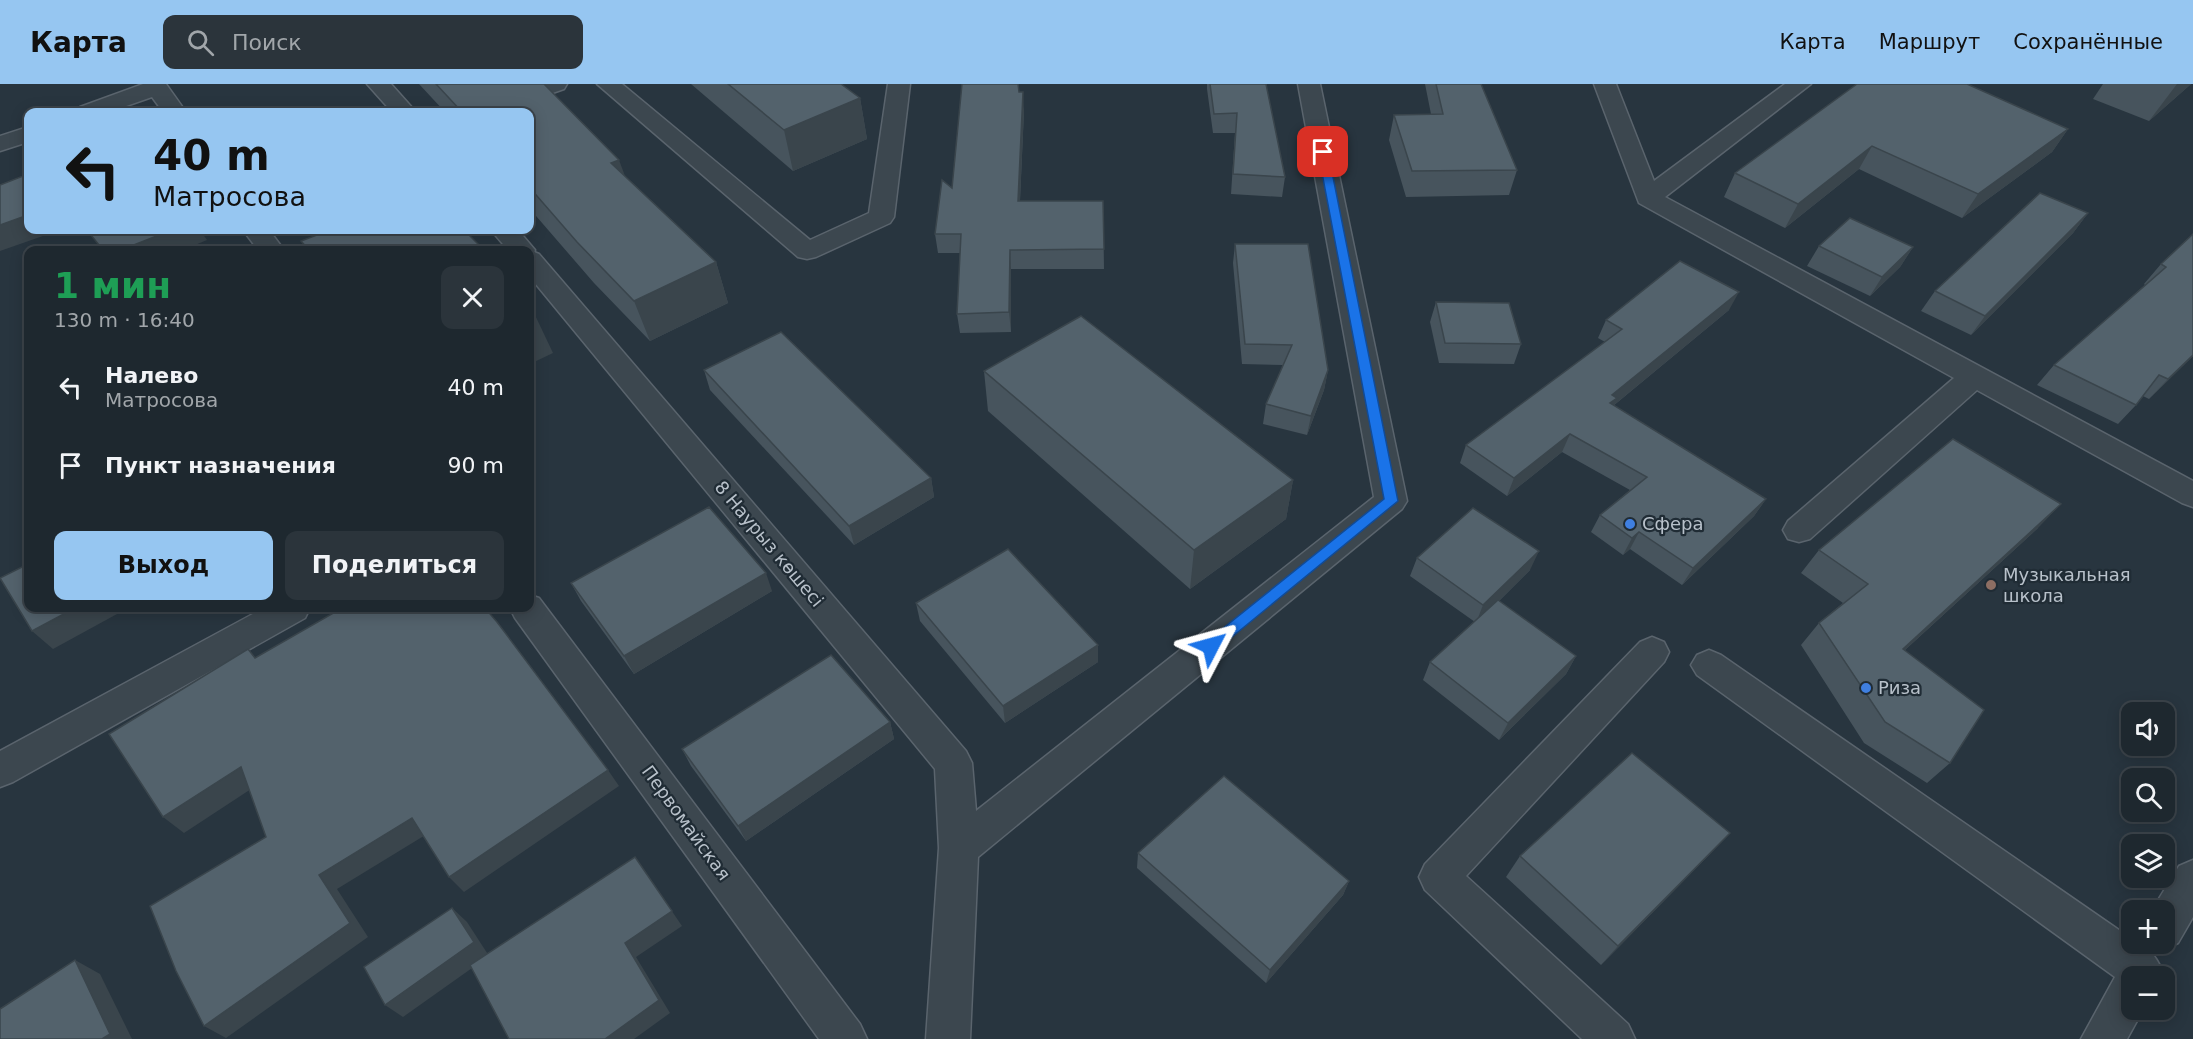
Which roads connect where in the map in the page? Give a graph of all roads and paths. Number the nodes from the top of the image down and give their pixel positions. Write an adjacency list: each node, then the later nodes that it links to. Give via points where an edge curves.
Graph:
1 (378, 84): 11 (street)
2 (556, 84): 12 (street)
3 (608, 84): 4 (street, via 807,251 881,217)
4 (899, 84)
5 (1309, 84): 27 (street, via 1391,501)
6 (1605, 84): 15 (street)
7 (1800, 84): 15 (street)
8 (155, 86): 9 (street); 10 (street)
9 (98, 108)
10 (171, 108)
11 (400, 108)
12 (488, 108)
13 (24, 135): 14 (street)
14 (0, 144)
15 (1648, 198): 19 (street)
16 (508, 234): 17 (street)
17 (518, 246)
18 (534, 265): 27 (street, 8 Наурыз көшесі, via 953,763)
19 (1975, 376): 20 (street); 21 (street)
20 (2193, 495)
21 (1799, 530)
22 (286, 612): 26 (street)
23 (530, 612): 32 (street, Первомайская)
24 (1652, 652): 34 (street, via 1438,877)
25 (1709, 665): 30 (street)
26 (0, 770)
27 (959, 848): 33 (street, 8 Наурыз көшесі)
28 (2193, 879): 29 (street)
29 (2175, 910)
30 (2136, 966)
31 (2121, 1007): 35 (street)
32 (845, 1039)
33 (948, 1039)
34 (1612, 1039)
35 (2103, 1039)

